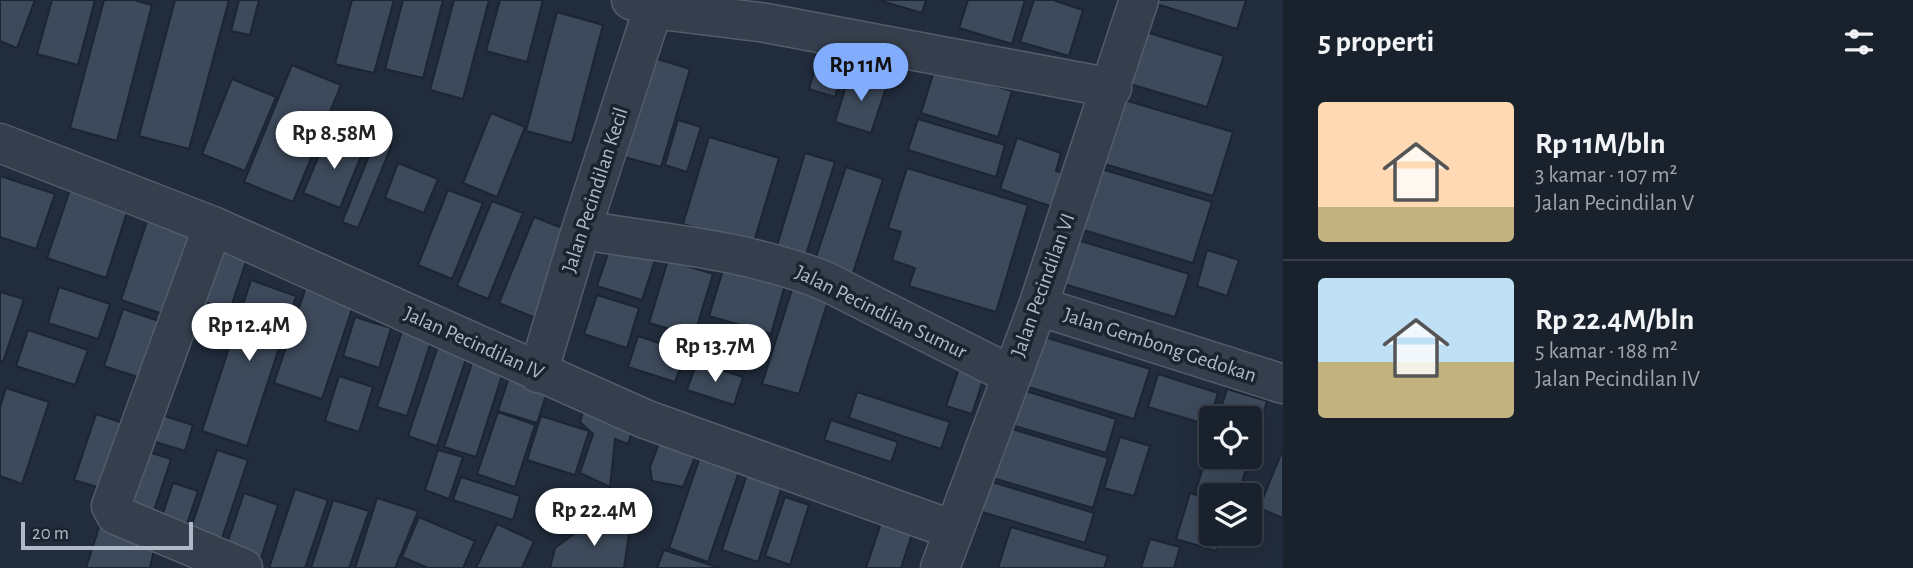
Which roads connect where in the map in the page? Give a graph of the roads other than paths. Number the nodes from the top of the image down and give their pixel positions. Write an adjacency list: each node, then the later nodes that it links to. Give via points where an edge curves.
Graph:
1 (1139, 0): 4 (street, Jalan Pecindilan VI)
2 (642, 4): 3 (street); 7 (street, Jalan Pecindilan Kecil)
3 (769, 11): 4 (street)
4 (1112, 89): 8 (street, Jalan Pecindilan VI)
5 (0, 143): 6 (street, Jalan Pecindilan IV)
6 (213, 226): 9 (street, Jalan Pecindilan IV); 13 (street, via 111,501 116,515)
7 (581, 230): 9 (street, Jalan Pecindilan Kecil); 10 (street, Jalan Pecindilan Sumur, via 730,253 799,271)
8 (1038, 306): 10 (street, Jalan Pecindilan VI); 11 (street, Jalan Gembong Gedokan)
9 (538, 373): 12 (street, Jalan Pecindilan IV, via 645,419)
10 (1011, 375): 12 (street, Jalan Pecindilan VI)
11 (1283, 384)
12 (953, 530): 14 (street, Jalan Pecindilan VI)
13 (243, 568)
14 (940, 568)

